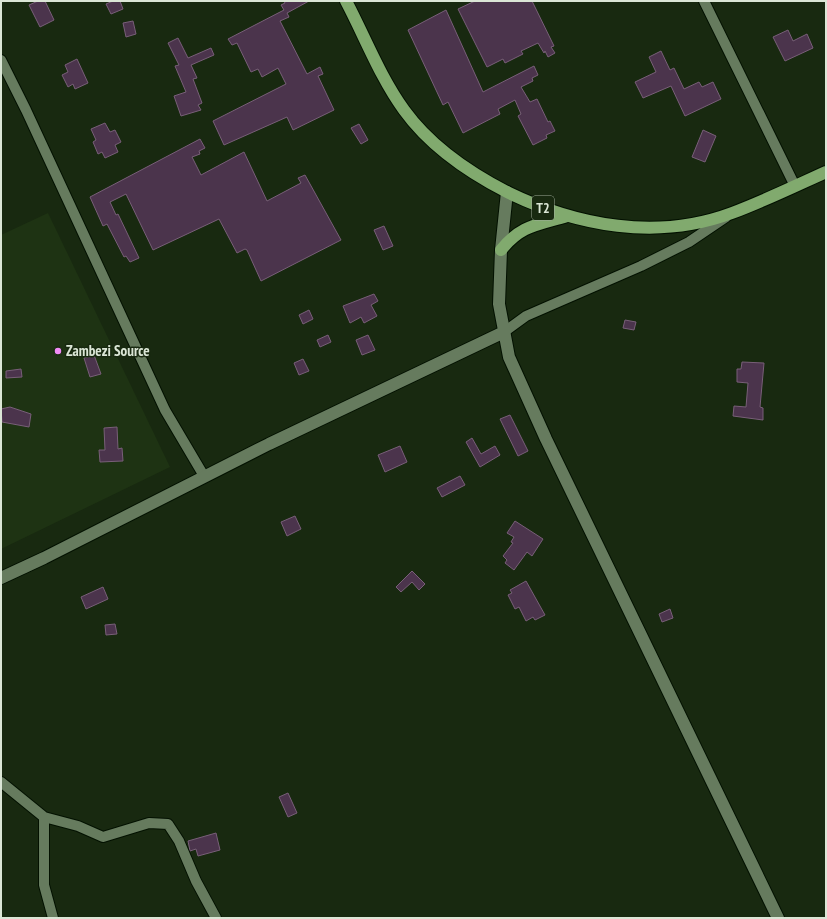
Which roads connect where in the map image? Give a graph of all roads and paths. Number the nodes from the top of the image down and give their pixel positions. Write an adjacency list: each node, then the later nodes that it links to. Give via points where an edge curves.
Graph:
1 (346, 1): 6 (highway, T2, via 404,111 429,139 458,162)
2 (704, 1): 5 (street)
3 (1, 60): 11 (street, via 165,410)
4 (826, 172): 5 (highway, T2)
5 (794, 186): 7 (highway, T2)
6 (507, 192): 8 (highway, T2); 9 (main road)
7 (731, 213): 8 (highway, T2, via 692,223 626,228); 10 (street, via 689,242 641,266 526,316)
8 (567, 216): 9 (highway, via 523,229 510,238)
9 (501, 250): 10 (main road, via 499,304)
10 (504, 332): 11 (main road); 17 (main road, via 509,357 546,438)
11 (204, 476): 12 (main road)
12 (1, 578)
13 (1, 782): 14 (street)
14 (44, 817): 15 (street, via 44,885); 16 (street, via 78,826 103,837 149,823 168,824 179,841 196,881)
15 (53, 918)
16 (216, 918)
17 (778, 918)

